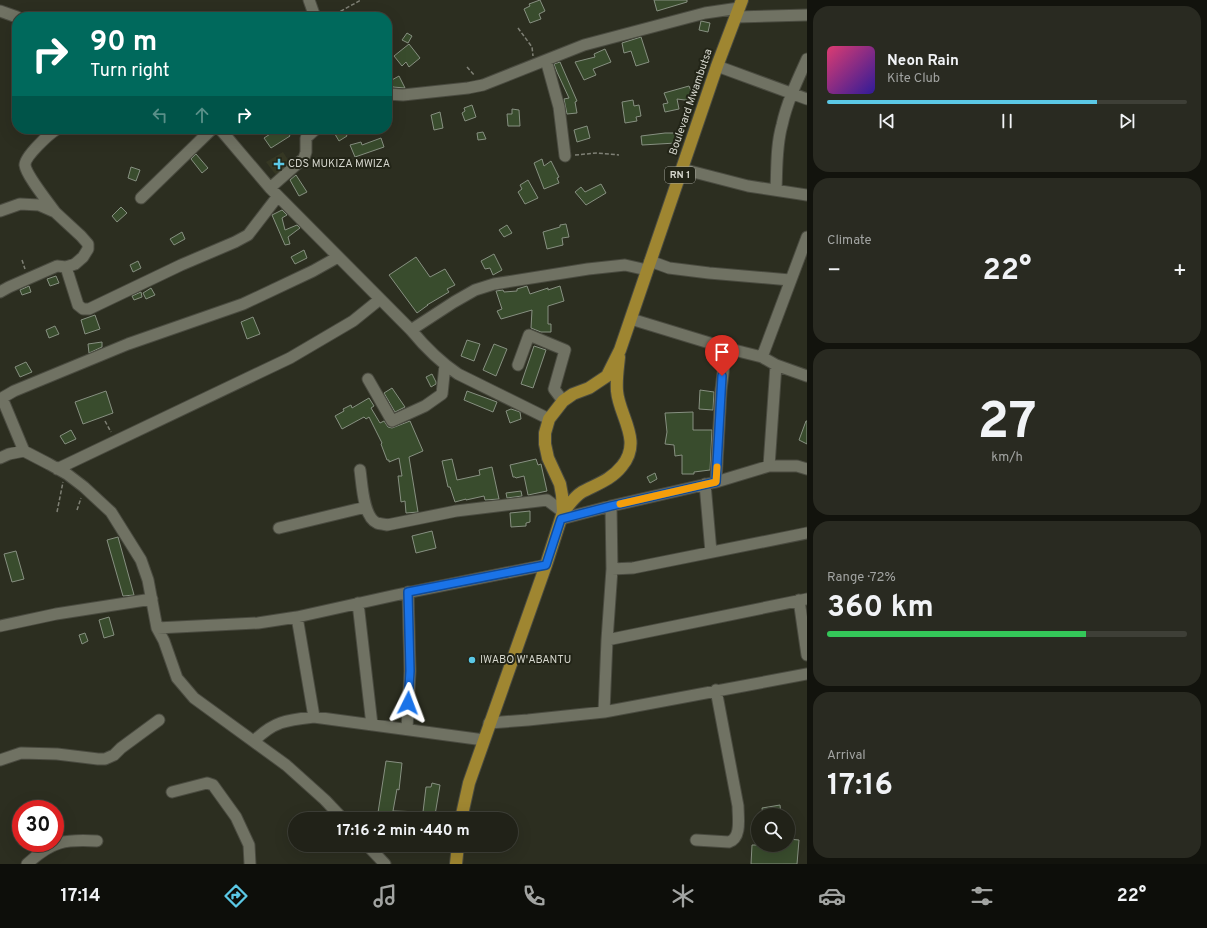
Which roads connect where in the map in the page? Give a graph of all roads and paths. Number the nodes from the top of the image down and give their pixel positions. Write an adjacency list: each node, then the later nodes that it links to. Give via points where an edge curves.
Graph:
1 (309, 0): 5 (street)
2 (361, 0): 6 (path)
3 (739, 8): 8 (street); 11 (street, via 705,14 584,45); 13 (highway, Boulevard Mwambutsa / RN 1)
4 (0, 11): 7 (street)
5 (313, 12)
6 (339, 12)
7 (12, 15)
8 (807, 15)
9 (518, 28): 12 (path, via 532,47)
10 (807, 59): 14 (street)
11 (546, 60): 12 (street); 22 (street, via 559,107)
12 (533, 66): 15 (street, via 483,85)
13 (717, 66): 14 (street); 23 (highway, Boulevard Mwambutsa / RN 1)
14 (792, 93): 16 (street); 24 (street, via 781,126)
15 (392, 94)
16 (807, 99)
17 (52, 134): 29 (street, via 27,157 25,165 28,174)
18 (207, 134): 27 (street)
19 (224, 134): 25 (street)
20 (310, 134): 25 (street, via 306,138 304,158)
21 (619, 155): 22 (path, via 597,153)
22 (565, 156)
23 (682, 169): 24 (street, via 748,186); 32 (highway, Boulevard Mwambutsa / RN 1)
24 (776, 190): 26 (street)
25 (274, 192): 31 (street); 33 (street, via 248,235 89,309 83,309 78,305)
26 (807, 195)
27 (140, 198)
28 (0, 211): 29 (street, via 20,204 39,205)
29 (55, 212): 33 (street, via 88,244 83,257)
30 (807, 237): 34 (street)
31 (338, 256): 36 (street); 47 (street, via 313,271 243,304 128,344)
32 (649, 265): 34 (street); 37 (highway, Boulevard Mwambutsa / RN 1); 38 (street, via 588,269 494,284 475,290)
33 (66, 267): 35 (street, via 57,266)
34 (790, 280): 41 (street)
35 (0, 292)
36 (379, 300): 38 (street); 51 (street, via 353,321 290,358)
37 (630, 319): 39 (street); 40 (highway, Boulevard Mwambutsa / RN 1)
38 (411, 330): 42 (street)
39 (726, 348): 41 (street); 58 (street)
40 (620, 350): 48 (highway, Boulevard Mwambutsa / RN 1, via 607,376); 64 (highway, Boulevard Mwambutsa / RN 1, via 617,391 630,432 629,453 624,465 613,476 574,498)
41 (762, 357): 44 (street)
42 (445, 365): 46 (street, via 442,394 425,406 392,421); 49 (street, via 458,374)
43 (518, 365): 48 (street, via 529,336 565,350 554,389)
44 (776, 365): 45 (street); 54 (street)
45 (807, 376)
46 (368, 379)
47 (1, 396): 52 (street)
48 (563, 401): 49 (highway, Boulevard Mwambutsa / RN 1)
49 (550, 419): 64 (highway, Boulevard Mwambutsa / RN 1, via 544,444 560,484)
50 (105, 421): 51 (path)
51 (116, 441): 57 (street)
52 (24, 451): 53 (street); 57 (street)
53 (0, 458)
54 (769, 466): 55 (street, via 797,466); 58 (street)
55 (807, 469)
56 (360, 470): 61 (street)
57 (62, 471): 59 (street); 63 (path)
58 (711, 483): 60 (street); 67 (street)
59 (84, 487): 62 (path); 71 (street, via 111,512 124,531 140,560)
60 (611, 506): 64 (street); 69 (street)
61 (366, 507): 64 (street, via 370,518 386,525 456,511 547,500); 65 (street)
62 (77, 510)
63 (57, 512)
64 (562, 515): 68 (highway, RN 1)
65 (279, 528)
66 (807, 533): 67 (street)
67 (711, 552): 69 (street, via 634,568)
68 (546, 565): 70 (street); 84 (highway, RN 1)
69 (612, 569): 77 (street)
70 (408, 592): 73 (street); 86 (street, via 410,671)
71 (152, 599): 75 (street, via 56,614); 76 (street)
72 (803, 600): 77 (street); 78 (street)
73 (358, 603): 74 (street); 85 (street)
74 (297, 617): 76 (street, via 258,623); 82 (street)
75 (0, 626)
76 (157, 628): 88 (street, via 177,678 185,689)
77 (607, 640): 81 (street)
78 (807, 655)
79 (807, 674): 80 (street)
80 (716, 690): 81 (street); 93 (street, via 738,806 738,825 736,837 729,842)
81 (604, 712): 84 (street)
82 (314, 717): 85 (street); 88 (street, via 286,720 264,731)
83 (159, 720): 89 (street, via 114,755 105,759 21,753)
84 (489, 723): 87 (highway, RN 1)
85 (372, 725): 86 (street)
86 (407, 729): 87 (street)
87 (484, 740): 92 (highway, RN 1, via 469,783)
88 (254, 741): 91 (street, via 286,765)
89 (0, 760)
90 (172, 792): 98 (street, via 207,783 213,785 236,817 246,838)
91 (336, 812)
92 (463, 812)
93 (696, 840)
94 (98, 841): 97 (street, via 63,841 36,855)
95 (374, 852): 99 (street)
96 (457, 852): 100 (highway)
97 (27, 864)
98 (250, 864)
99 (385, 864)
100 (456, 864)

